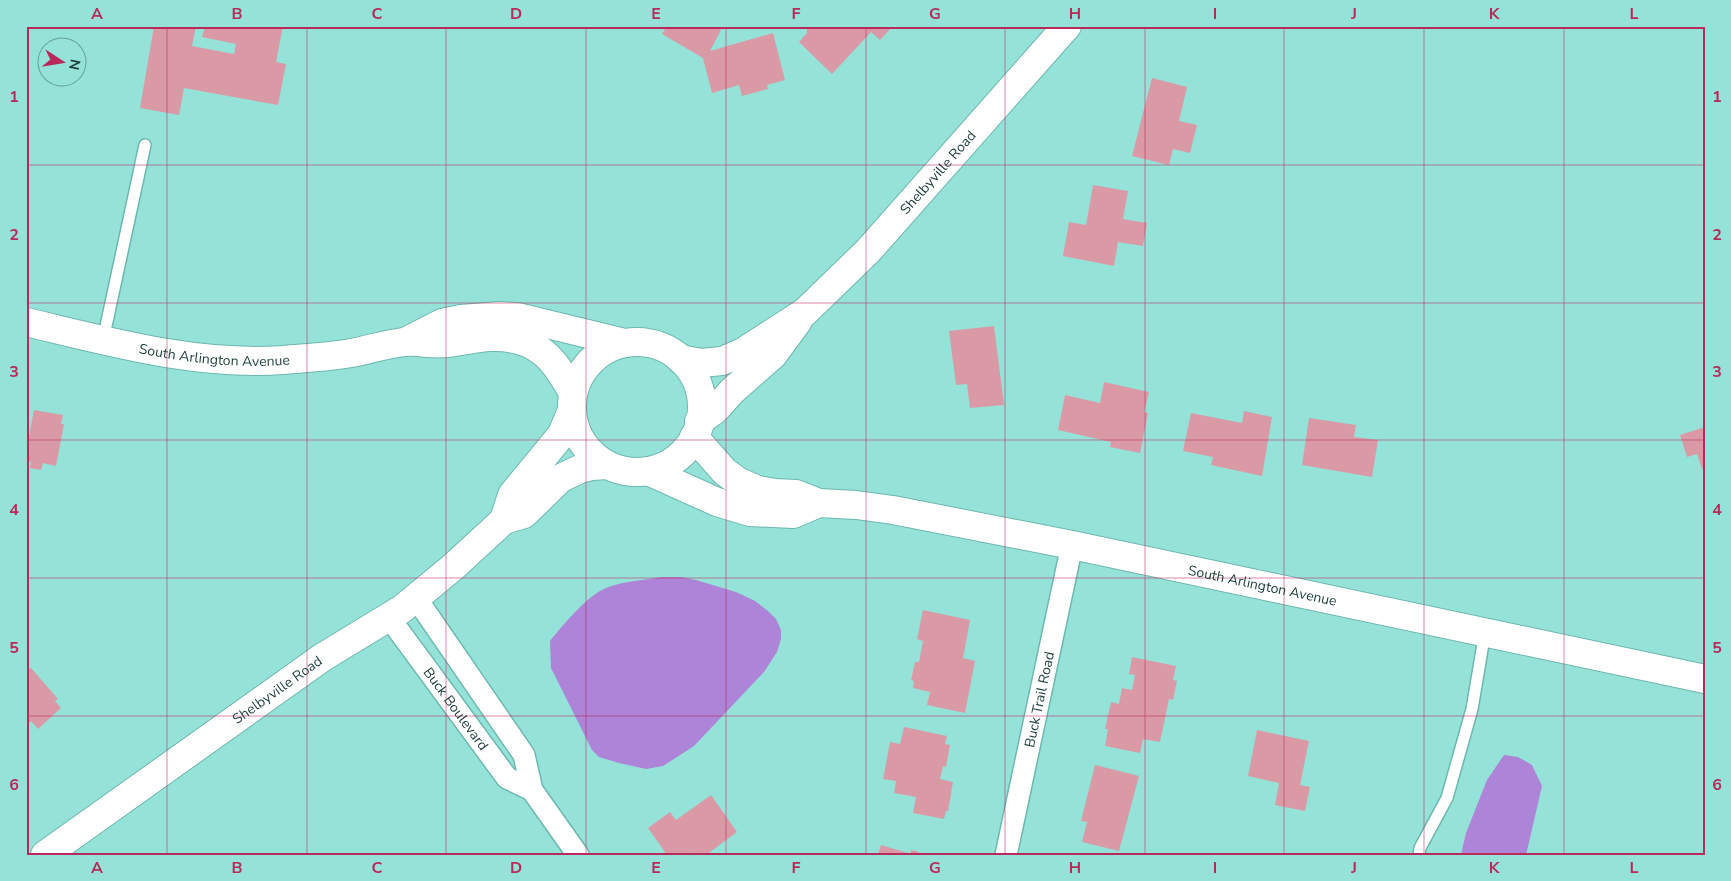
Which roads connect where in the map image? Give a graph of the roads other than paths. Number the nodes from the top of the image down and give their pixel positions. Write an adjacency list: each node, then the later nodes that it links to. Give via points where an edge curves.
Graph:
1 (1067, 26): 3 (main road, Shelbyville Road, via 868,251)
2 (145, 145): 5 (lane)
3 (804, 312): 8 (main road, via 743,352 722,361 701,363); 10 (main road, via 773,355 732,391)
4 (26, 322): 5 (main road, South Arlington Avenue)
5 (103, 340): 6 (main road, South Arlington Avenue, via 154,352 220,360 281,360 350,354)
6 (405, 342): 7 (main road, South Arlington Avenue, via 442,323 461,318 499,316 518,317); 9 (main road, South Arlington Avenue, via 446,344 484,336 521,340 547,355 561,372)
7 (625, 344): 8 (main road, via 642,342 659,346); 9 (main road, via 609,348 589,363 579,377)
8 (680, 359): 10 (main road, via 698,388 701,404)
9 (573, 402): 11 (main road, via 575,427 582,442); 14 (main road, via 562,434 512,495)
10 (697, 429): 12 (main road, via 684,451 671,462); 13 (main road, South Arlington Avenue, via 720,468 739,482 765,491 796,494)
11 (607, 465): 12 (main road, via 631,472); 14 (main road, via 592,466 566,475 524,514)
12 (648, 471): 13 (main road, South Arlington Avenue, via 717,502 750,512 793,514)
13 (818, 503): 15 (main road, South Arlington Avenue, via 893,510)
14 (504, 520): 16 (main road, Shelbyville Road)
15 (1072, 545): 18 (main road, South Arlington Avenue); 23 (street, Buck Trail Road)
16 (416, 598): 17 (main road, Shelbyville Road); 20 (street, Buck Boulevard, via 524,755)
17 (388, 616): 20 (street, Buck Boulevard, via 507,778); 21 (main road, Shelbyville Road, via 323,657)
18 (1485, 632): 19 (main road, South Arlington Avenue); 24 (lane, via 1472,709 1447,798)
19 (1705, 680)
20 (532, 790): 22 (street, Buck Boulevard)
21 (45, 855)
22 (578, 855)
23 (1006, 855)
24 (1419, 855)

